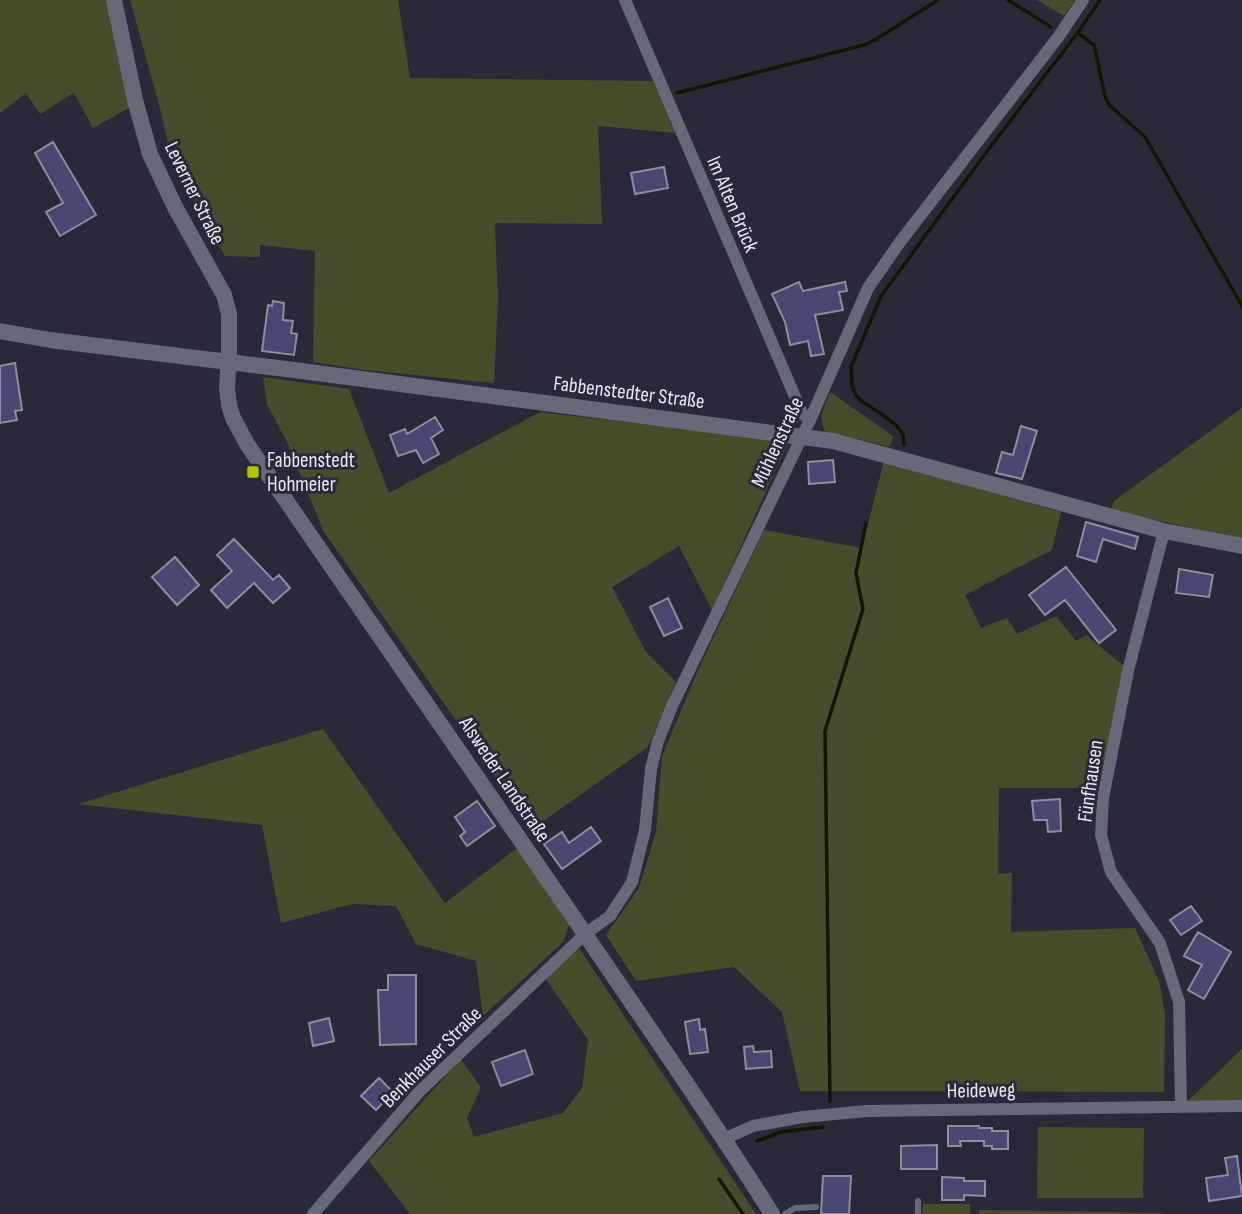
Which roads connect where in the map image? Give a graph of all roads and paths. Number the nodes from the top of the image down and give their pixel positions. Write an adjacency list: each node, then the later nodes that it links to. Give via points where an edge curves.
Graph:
1 (114, 0): 5 (street, Leverner Straße, via 150,154 224,295 229,314)
2 (625, 0): 6 (street, Im Alten Brück, via 802,413)
3 (1083, 0): 6 (street, Mühlenstraße, via 868,288)
4 (0, 331): 5 (street, Fabbenstedter Straße)
5 (229, 361): 7 (street, Fabbenstedter Straße); 10 (street, Alsweder Landstraße, via 229,405 247,444)
6 (810, 420): 7 (street, Mühlenstraße)
7 (802, 435): 8 (street, Fabbenstedter Straße); 10 (street, Mühlenstraße, via 658,741 632,883 610,916)
8 (1164, 531): 9 (street, Fabbenstedter Straße); 11 (street, Fünfhausen, via 1128,671 1103,799 1101,835 1111,872 1160,943 1179,1002)
9 (1242, 546)
10 (585, 934): 13 (street, Alsweder Landstraße); 16 (street, Benkhauser Straße, via 419,1092)
11 (1181, 1106): 12 (street, Heideweg); 13 (street, Heideweg, via 867,1111 753,1126)
12 (1242, 1106)
13 (724, 1139): 17 (street, Alsweder Landstraße)
14 (918, 1201): 19 (lane)
15 (816, 1207): 18 (lane, via 795,1208)
16 (313, 1214)
17 (772, 1214)
18 (785, 1214)
19 (918, 1214)

